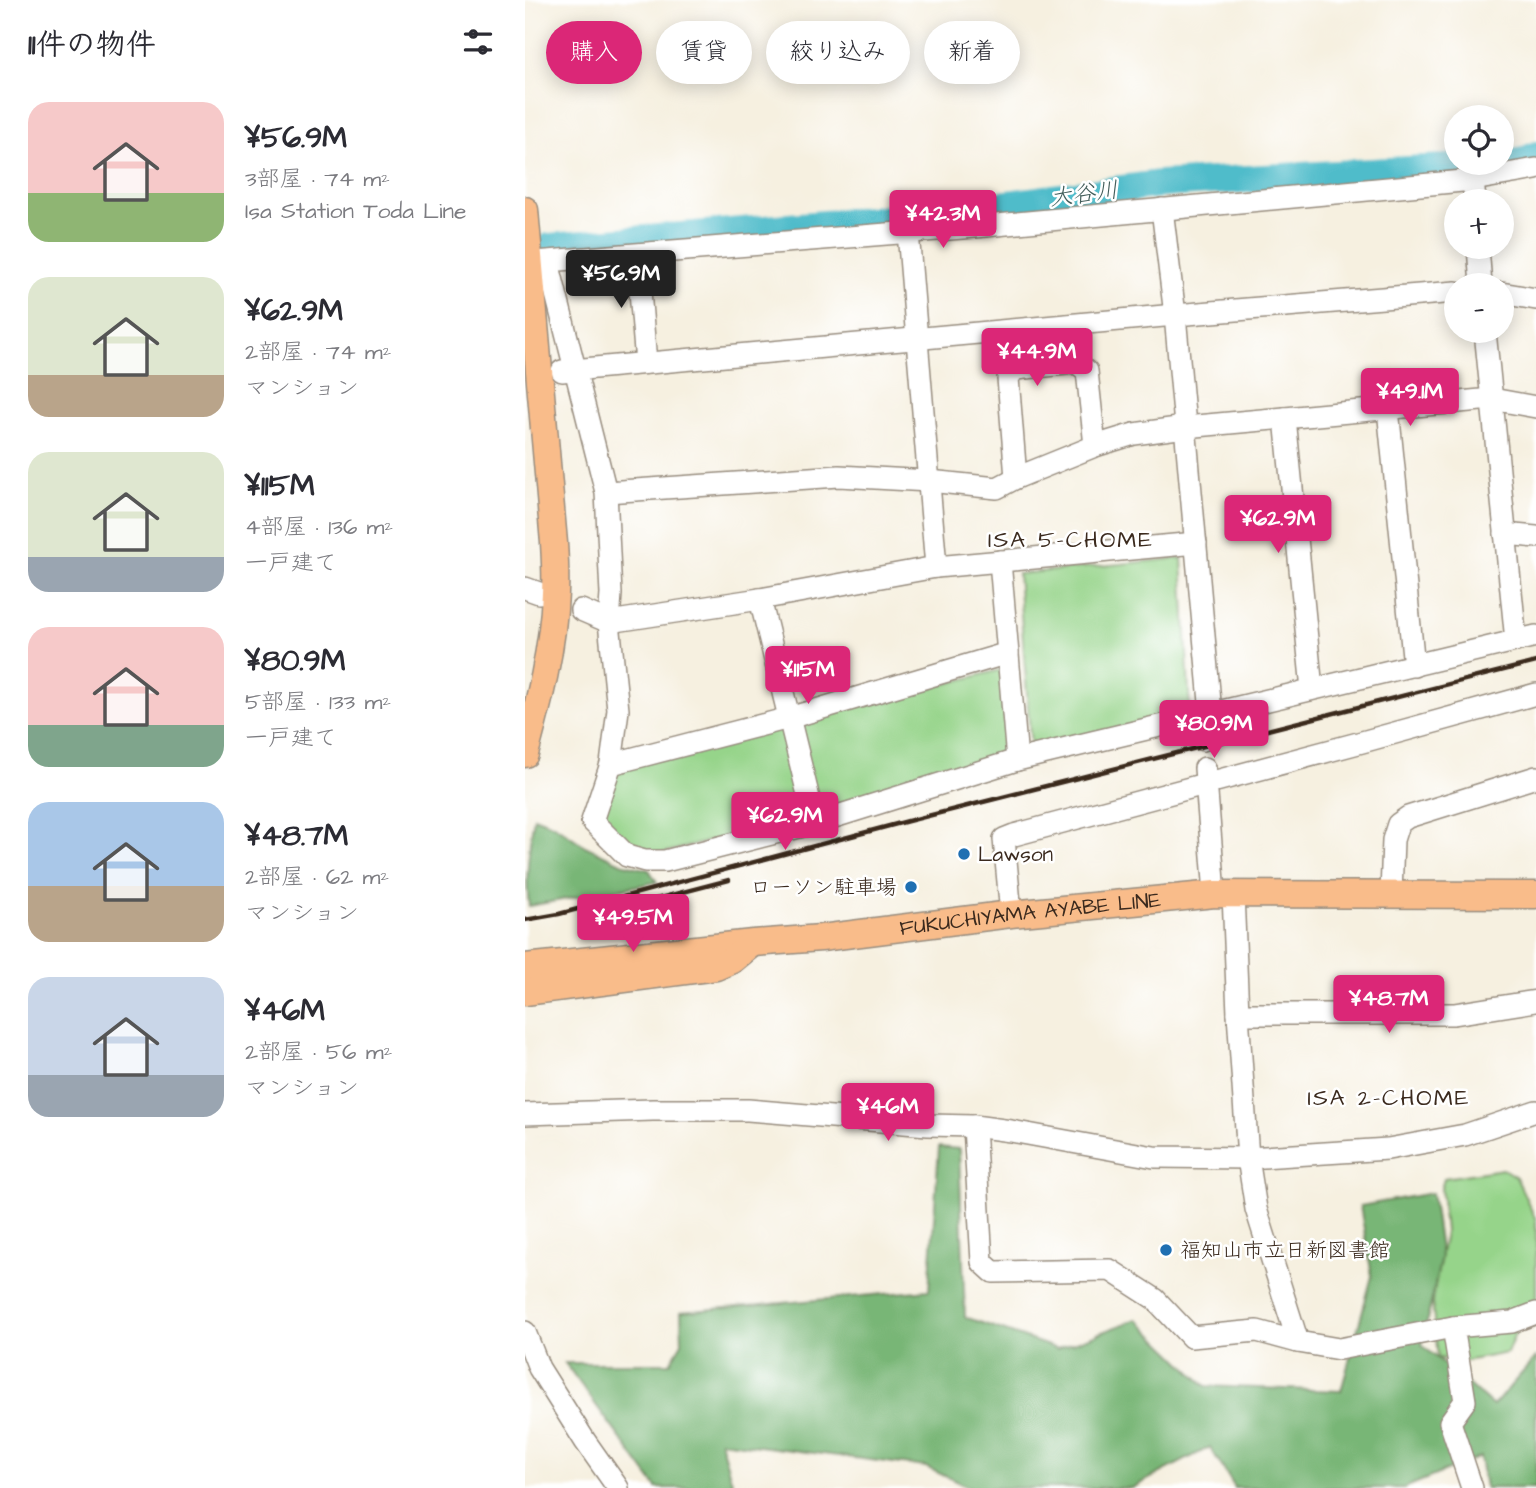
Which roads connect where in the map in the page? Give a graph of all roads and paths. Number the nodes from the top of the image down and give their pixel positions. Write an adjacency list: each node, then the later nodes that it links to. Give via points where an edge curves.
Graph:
1 (1536, 169): 2 (street)
2 (1473, 180): 3 (street); 4 (street)
3 (1474, 189)
4 (1162, 209): 6 (street); 12 (street)
5 (525, 211): 8 (main road)
6 (908, 232): 7 (street); 13 (street)
7 (637, 255): 8 (street); 15 (street)
8 (539, 262): 16 (street); 42 (main road, via 555,594 540,697)
9 (1444, 293): 12 (street)
10 (1514, 295): 11 (street)
11 (1536, 299)
12 (1175, 315): 13 (street); 21 (street)
13 (917, 340): 15 (street); 24 (street)
14 (1487, 343): 17 (street)
15 (646, 363): 16 (street)
16 (568, 370): 25 (street)
17 (1492, 399): 18 (street); 19 (street); 26 (street)
18 (1536, 407)
19 (1388, 409): 20 (street); 36 (street)
20 (1285, 418): 21 (street); 37 (street)
21 (1185, 427): 22 (street, via 1134,434); 28 (street)
22 (1095, 446): 23 (street); 23 (street, via 1087,371 1077,363 1015,369 1008,378)
23 (1016, 478): 24 (street, via 997,488)
24 (929, 481): 25 (street, via 839,476); 30 (street)
25 (607, 492): 33 (street)
26 (1505, 534): 27 (street); 34 (street)
27 (1536, 537)
28 (1196, 543): 29 (street); 39 (street)
29 (1000, 561): 30 (street); 35 (street)
30 (936, 567): 31 (street)
31 (760, 599): 33 (street); 40 (street)
32 (581, 610): 33 (street)
33 (609, 622): 44 (street, via 618,710)
34 (1526, 638): 36 (street)
35 (1008, 653): 40 (street); 43 (street)
36 (1413, 666): 37 (street)
37 (1312, 689): 39 (street)
38 (1536, 694): 45 (street)
39 (1206, 714): 41 (street); 43 (street)
40 (789, 718): 44 (street); 47 (street)
41 (1203, 740)
42 (525, 754)
43 (1017, 760): 47 (street)
44 (611, 764): 47 (street, via 592,821 627,856 666,861)
45 (1207, 775): 48 (street); 51 (street, via 1004,839)
46 (1536, 777): 49 (street, via 1398,824)
47 (814, 823)
48 (1224, 894): 49 (main road, FUKUCHIYAMA AYABE LINE); 51 (main road, FUKUCHIYAMA AYABE LINE); 56 (street)
49 (1391, 894): 50 (main road, FUKUCHIYAMA AYABE LINE)
50 (1536, 895)
51 (1011, 914): 52 (main road, FUKUCHIYAMA AYABE LINE)
52 (753, 943): 53 (main road, FUKUCHIYAMA AYABE LINE); 54 (main road, via 716,967)
53 (525, 967)
54 (525, 992)
55 (1536, 1000): 56 (street, via 1454,1014)
56 (1238, 1014): 60 (street)
57 (1536, 1111): 60 (street, via 1465,1135 1388,1149)
58 (525, 1114): 59 (street, via 748,1110)
59 (974, 1126): 60 (street, via 1154,1157); 64 (street, via 982,1262 993,1272 1110,1270 1155,1299 1191,1337 1257,1331)
60 (1248, 1158): 64 (street, via 1256,1209)
61 (1536, 1313): 62 (street, via 1512,1322)
62 (1453, 1327): 64 (street, via 1339,1349); 67 (street, via 1465,1401 1450,1422)
63 (525, 1332): 65 (street)
64 (1298, 1342)
65 (532, 1370): 66 (street)
66 (618, 1488)
67 (1472, 1488)

